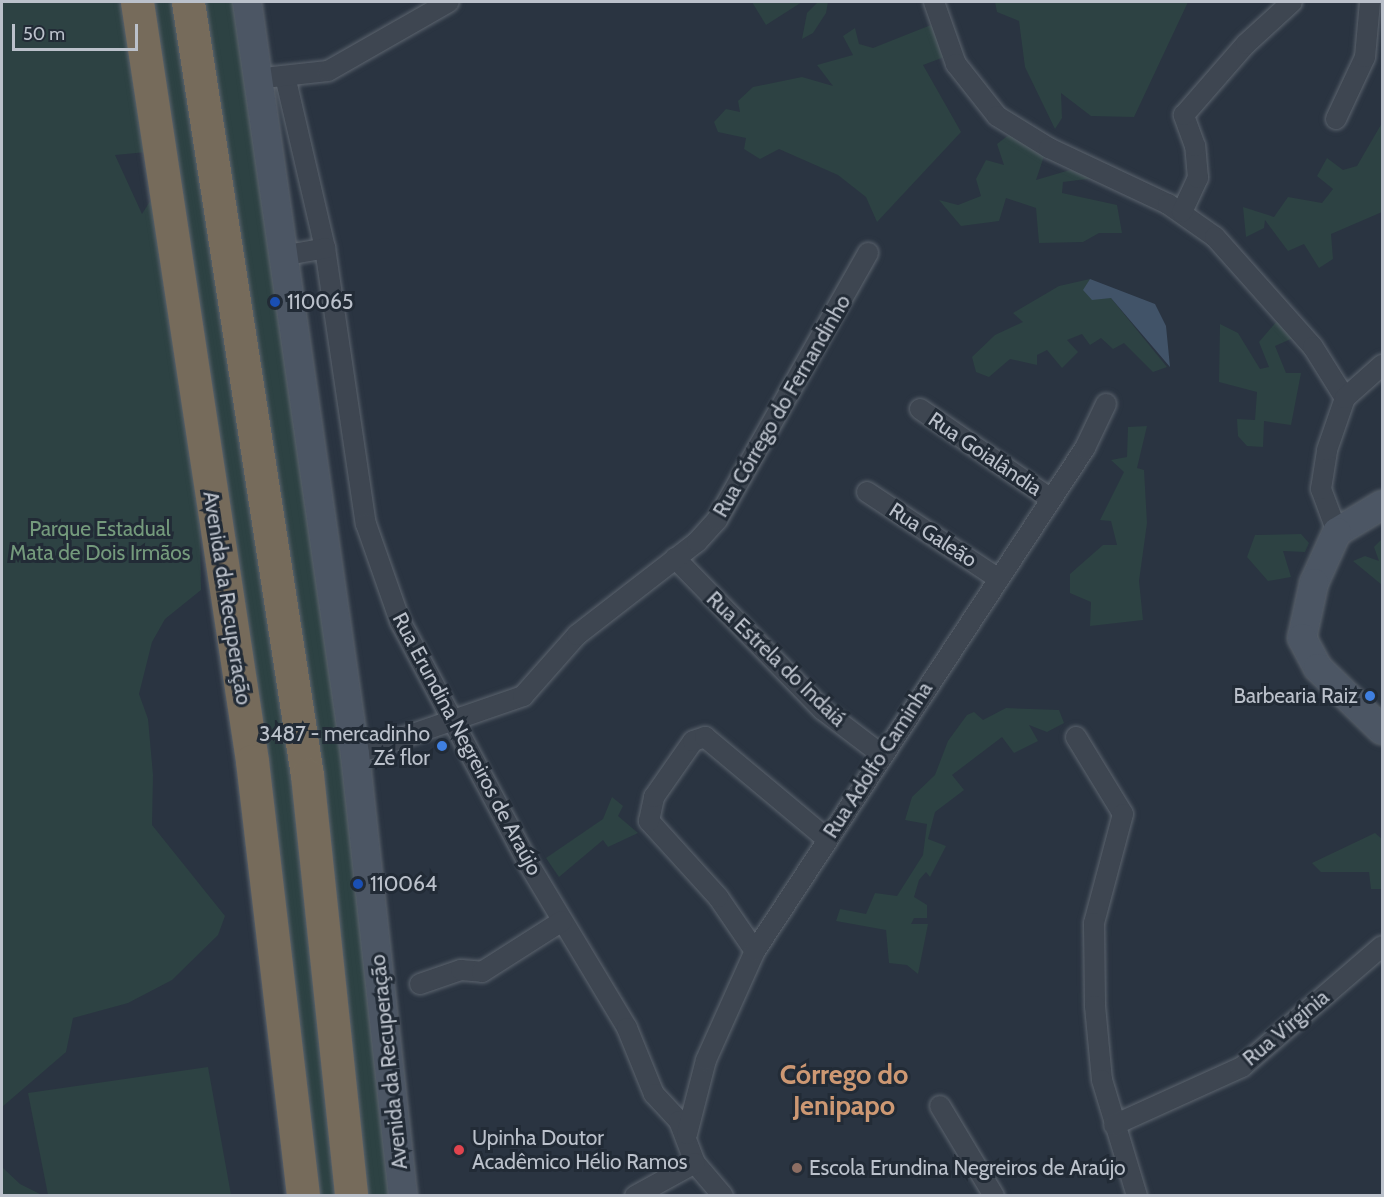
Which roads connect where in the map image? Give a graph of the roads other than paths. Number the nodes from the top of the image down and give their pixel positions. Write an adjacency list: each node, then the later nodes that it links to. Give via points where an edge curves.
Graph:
1 (136, 2): 38 (highway, Avenida da Recuperação, via 252,761)
2 (188, 2): 39 (highway, via 307,775)
3 (247, 2): 8 (main road, Avenida da Recuperação)
4 (449, 2): 8 (street, via 352,61 328,71)
5 (934, 2): 10 (street, via 956,64 997,116 1049,148)
6 (1293, 2): 10 (street, via 1246,44 1184,116 1195,146 1198,178)
7 (1370, 2): 9 (street, via 1365,57)
8 (272, 77): 11 (street, Rua Erundina Negreiros de Araújo); 13 (main road, Avenida da Recuperação)
9 (1336, 119)
10 (1182, 212): 15 (street, via 1215,237 1296,325)
11 (325, 248): 13 (street); 24 (street, Rua Erundina Negreiros de Araújo, via 366,524 400,621)
12 (868, 254): 22 (street, Rua Córrego do Fernandinho, via 717,520)
13 (287, 255): 27 (main road, Avenida da Recuperação)
14 (1383, 364): 15 (street)
15 (1345, 398): 21 (street, via 1327,450 1321,489)
16 (1106, 404): 19 (street, Rua Adolfo Caminha)
17 (920, 409): 19 (street, Rua Goialândia)
18 (867, 492): 23 (street, Rua Galeão)
19 (1051, 499): 23 (street, Rua Adolfo Caminha)
20 (1383, 505): 21 (main road)
21 (1337, 532): 25 (main road, via 1314,583 1302,638 1318,668)
22 (675, 558): 24 (street, Rua Córrego do Fernandinho, via 570,642 523,696); 28 (street, Rua Estrela do Indaiá, via 823,710)
23 (999, 579): 28 (street, Rua Adolfo Caminha)
24 (453, 722): 27 (street, Rua Córrego do Fernandinho); 30 (street, Rua Erundina Negreiros de Araújo)
25 (1383, 730)
26 (1076, 738): 35 (street, via 1124,814 1094,923 1102,1080)
27 (355, 754): 40 (main road, Avenida da Recuperação)
28 (882, 755): 29 (street, Rua Adolfo Caminha)
29 (827, 839): 32 (street, Rua Adolfo Caminha); 32 (street, via 710,740 697,736 654,797 648,818 718,897)
30 (562, 921): 33 (street, via 482,972 461,970); 36 (street, Rua Erundina Negreiros de Araújo, via 627,1028 654,1094)
31 (1382, 946): 35 (street, Rua Virgínia, via 1242,1067)
32 (754, 951): 36 (street, Rua Adolfo Caminha, via 706,1060)
33 (420, 984)
34 (940, 1106): 43 (street)
35 (1114, 1125): 44 (street)
36 (687, 1134): 37 (street, Rua Erundina Negreiros de Araújo)
37 (695, 1163): 41 (street); 42 (street, Rua Erundina Negreiros de Araújo)
38 (303, 1196)
39 (351, 1196)
40 (403, 1196)
41 (635, 1196)
42 (723, 1196)
43 (994, 1196)
44 (1137, 1196)

